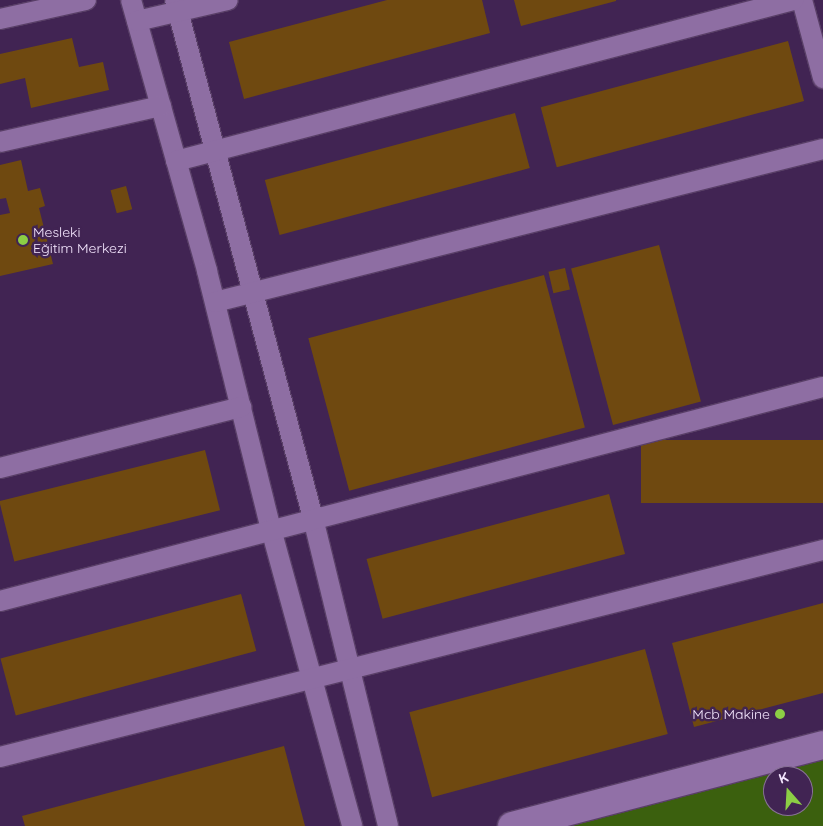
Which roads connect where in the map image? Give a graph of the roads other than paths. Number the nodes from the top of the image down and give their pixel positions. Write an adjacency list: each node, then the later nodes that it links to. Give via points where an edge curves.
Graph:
1 (86, 0): 7 (street)
2 (131, 0): 8 (street)
3 (228, 0): 6 (street)
4 (792, 0): 14 (street)
5 (802, 0): 9 (street)
6 (177, 6): 8 (street); 14 (street)
7 (0, 19)
8 (137, 21): 11 (street)
9 (817, 28): 10 (street)
10 (823, 78)
11 (161, 106): 12 (street); 15 (street)
12 (0, 142)
13 (823, 149): 16 (street)
14 (213, 151): 15 (street); 16 (street)
15 (176, 161): 17 (street)
16 (250, 292): 17 (street); 21 (street)
17 (215, 302): 19 (street)
18 (823, 387): 21 (street)
19 (241, 407): 20 (street); 22 (street)
20 (0, 468)
21 (312, 518): 22 (street); 25 (street)
22 (271, 529): 24 (street); 26 (street)
23 (823, 550): 25 (street)
24 (0, 601)
25 (349, 669): 26 (street); 30 (street)
26 (312, 678): 28 (street); 29 (street)
27 (823, 745): 31 (street)
28 (0, 757)
29 (352, 826)
30 (388, 826)
31 (512, 826)

